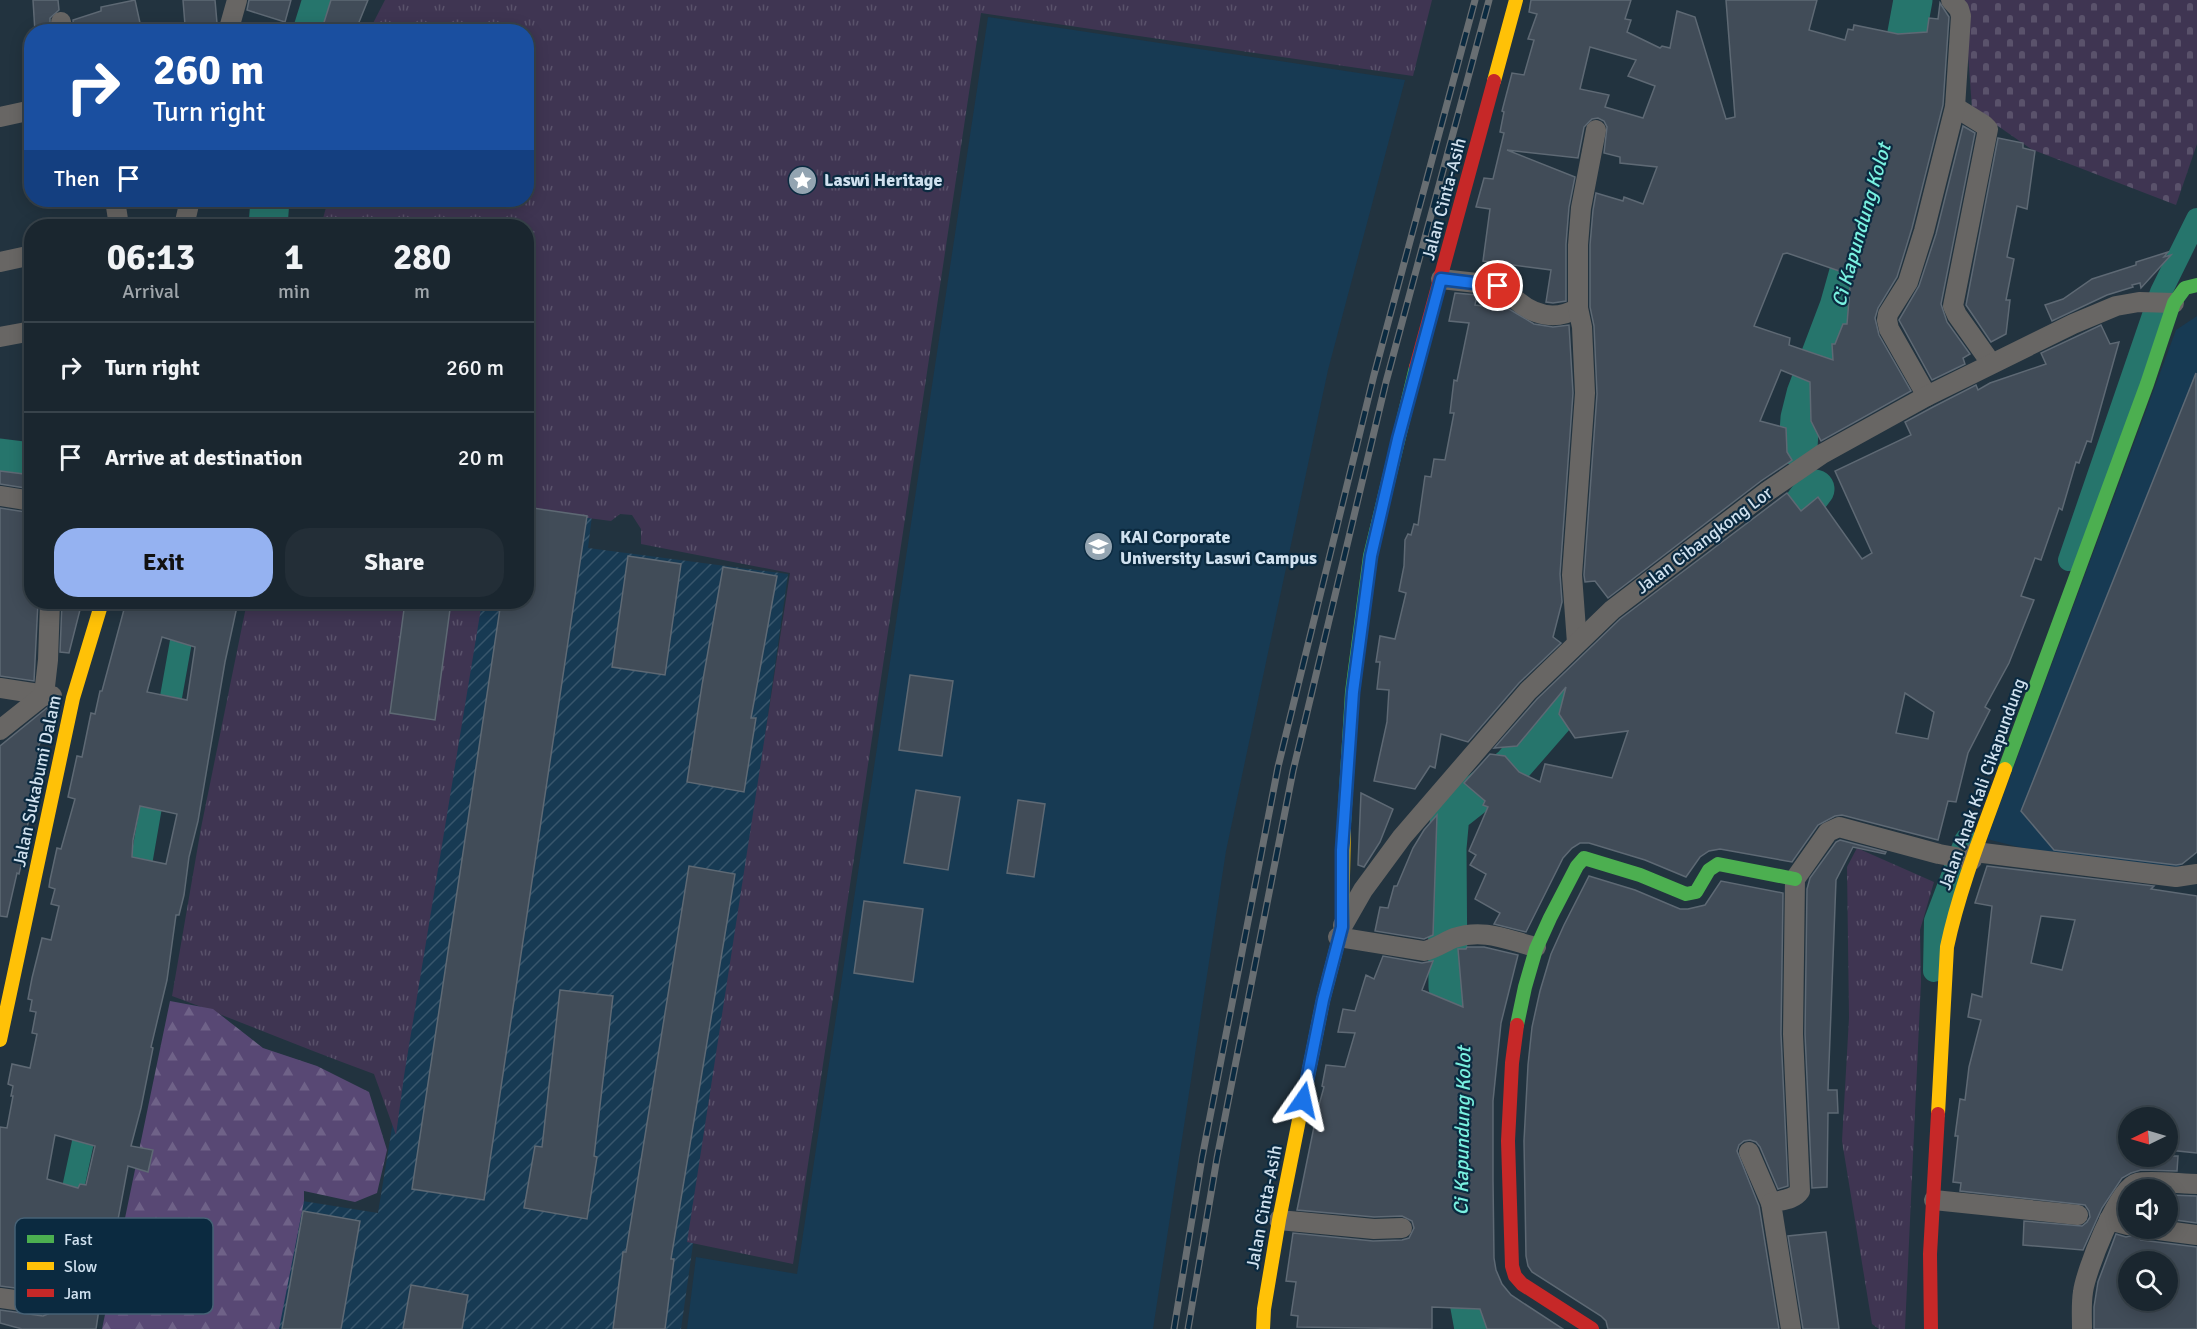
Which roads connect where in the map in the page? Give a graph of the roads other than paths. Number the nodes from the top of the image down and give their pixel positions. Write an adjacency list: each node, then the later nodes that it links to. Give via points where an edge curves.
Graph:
1 (237, 0): 4 (street)
2 (1516, 0): 11 (street, Jalan Cinta-Asih)
3 (1951, 0): 5 (street, via 1961,16)
4 (230, 24)
5 (1955, 108): 17 (street, via 1988,130 1953,306); 18 (street, via 1908,282 1887,318 1888,328)
6 (24, 112): 7 (street)
7 (0, 117)
8 (1596, 130): 14 (street, via 1581,208)
9 (24, 257): 10 (street)
10 (0, 262)
11 (1441, 279): 14 (street, via 1495,285 1526,307 1553,316 1566,315); 31 (street, Jalan Cinta-Asih, via 1398,439 1365,592 1353,692)
12 (2197, 285): 13 (street)
13 (2162, 303): 17 (street, Jalan Cibangkong Lor, via 2116,306); 28 (street, Jalan Anak Kali Cikapundung, via 2146,384)
14 (1578, 308): 23 (street, via 1586,393 1572,575)
15 (24, 332): 16 (street)
16 (0, 337)
17 (1991, 363): 18 (street, Jalan Cibangkong Lor)
18 (1927, 396): 23 (street, Jalan Cibangkong Lor, via 1822,454 1768,491 1612,610)
19 (0, 496): 20 (street)
20 (24, 500)
21 (50, 609): 25 (street)
22 (100, 609): 26 (street, Jalan Sukabumi Dalam)
23 (1577, 643): 31 (street, Jalan Cibangkong Lor, via 1528,692 1402,837 1363,890)
24 (0, 688): 25 (street)
25 (44, 695): 26 (street); 27 (street)
26 (73, 698): 33 (street, Jalan Sukabumi Dalam)
27 (0, 730)
28 (1970, 857): 29 (street, via 2176,877); 30 (street, via 1939,854 1839,826 1828,832); 36 (street, Jalan Anak Kali Cikapundung, via 1947,947)
29 (2197, 873)
30 (1795, 879): 32 (street, via 1718,864 1709,870 1696,892 1686,894 1584,858 1576,866); 37 (street, via 1793,1034 1800,1191)
31 (1340, 932): 32 (street, via 1418,951 1485,933); 39 (street, Jalan Cinta-Asih)
32 (1536, 947): 48 (street, via 1516,1023 1511,1067 1507,1146 1510,1258 1522,1284)
33 (0, 1040)
34 (1749, 1152): 37 (street)
35 (2197, 1184): 40 (street, via 2137,1183 2126,1191)
36 (1934, 1200): 38 (street); 50 (street, Jalan Anak Kali Cikapundung)
37 (1771, 1203): 49 (street)
38 (2078, 1215)
39 (1279, 1220): 42 (street); 47 (street, Jalan Cinta-Asih)
40 (2109, 1220): 41 (street); 51 (street, via 2083,1291)
41 (2118, 1222)
42 (1402, 1228)
43 (2178, 1233): 44 (street)
44 (2197, 1235)
45 (0, 1298): 46 (street)
46 (15, 1300)
47 (1263, 1329)
48 (1592, 1329)
49 (1791, 1329)
50 (1931, 1329)
51 (2082, 1329)

